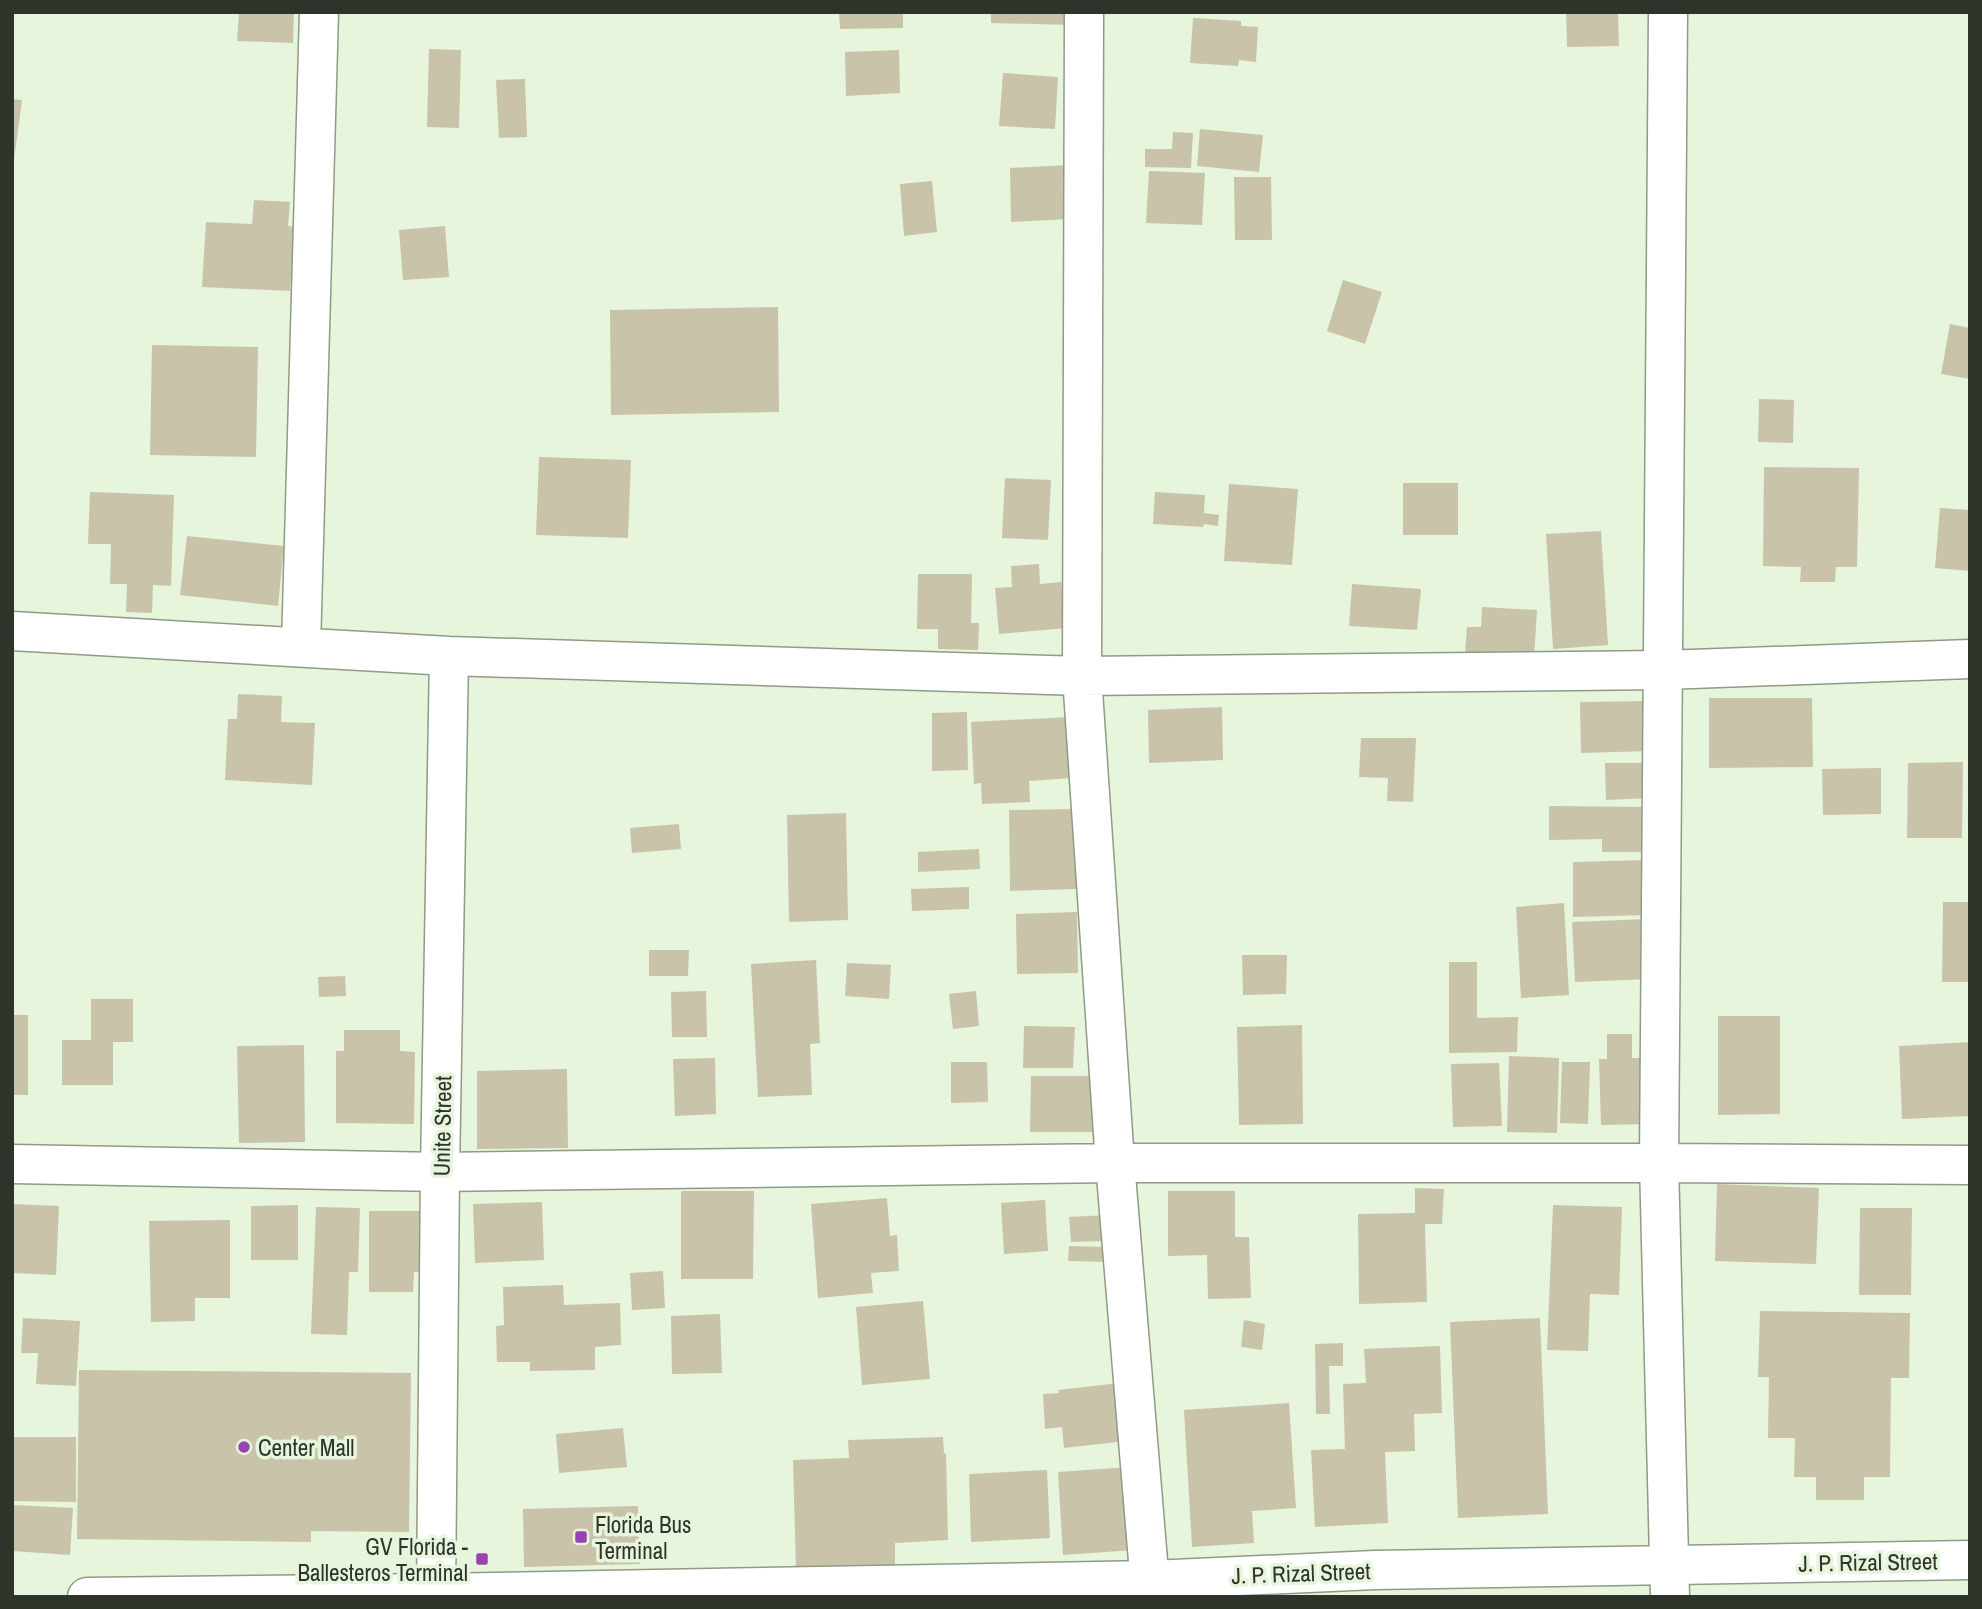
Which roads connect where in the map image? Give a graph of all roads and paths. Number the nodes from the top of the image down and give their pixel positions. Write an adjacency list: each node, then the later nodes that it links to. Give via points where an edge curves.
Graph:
1 (319, 12): 5 (street)
2 (1084, 12): 9 (street)
3 (1668, 12): 8 (street)
4 (12, 631): 5 (street)
5 (301, 647): 6 (street)
6 (449, 656): 9 (street); 14 (street, Unite Street)
7 (1970, 659): 8 (street)
8 (1664, 670): 9 (street); 11 (street)
9 (1082, 676): 10 (street)
10 (1115, 1163): 11 (street); 14 (street); 17 (street)
11 (1659, 1163): 13 (street); 16 (street)
12 (12, 1164): 14 (street)
13 (1970, 1166)
14 (440, 1172): 18 (street, Unite Street)
15 (1970, 1560): 16 (street, J. P. Rizal Street)
16 (1670, 1581): 17 (street, J. P. Rizal Street, via 1375,1570)
17 (1151, 1588): 18 (street, J. P. Rizal Street)
18 (436, 1595): 19 (street, J. P. Rizal Street)
19 (86, 1597)

